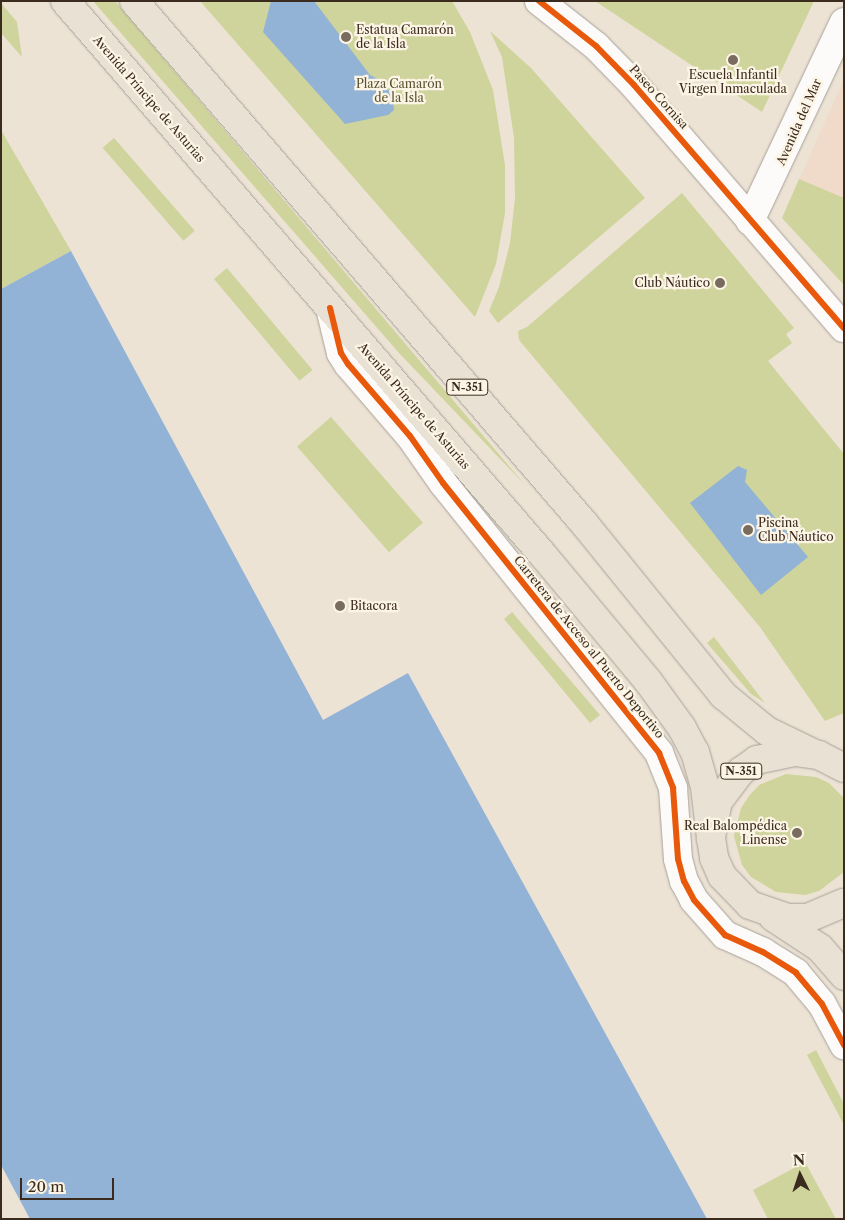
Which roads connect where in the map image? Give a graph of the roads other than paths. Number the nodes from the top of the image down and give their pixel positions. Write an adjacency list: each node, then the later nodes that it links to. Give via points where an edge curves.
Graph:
1 (65, 1): 6 (highway, Avenida Príncipe de Asturias / N-351)
2 (134, 1): 8 (highway, N-351, via 583,522 723,695 768,731)
3 (539, 1): 5 (street, Paseo Cornisa, via 596,46 634,85)
4 (844, 22): 5 (street, Avenida del Mar, via 780,164)
5 (750, 220): 7 (street, Paseo Cornisa)
6 (330, 308): 10 (highway, Avenida Príncipe de Asturias / N-351, via 544,555 648,681 682,728 695,752 705,787); 14 (street, Carretera de Acceso al Puerto Deportivo, via 341,353 348,364 659,753 673,788 678,859 694,900 725,935 796,973 822,1004)
7 (844, 328)
8 (813, 754): 9 (highway, N-351); 10 (highway, N-351, via 775,754 741,771 718,801)
9 (844, 768)
10 (711, 838): 12 (highway, N-351, via 714,858 728,884 750,905)
11 (844, 903): 12 (highway, N-351, via 808,918)
12 (768, 914): 13 (highway, N-351, via 820,948)
13 (844, 976)
14 (844, 1045)

